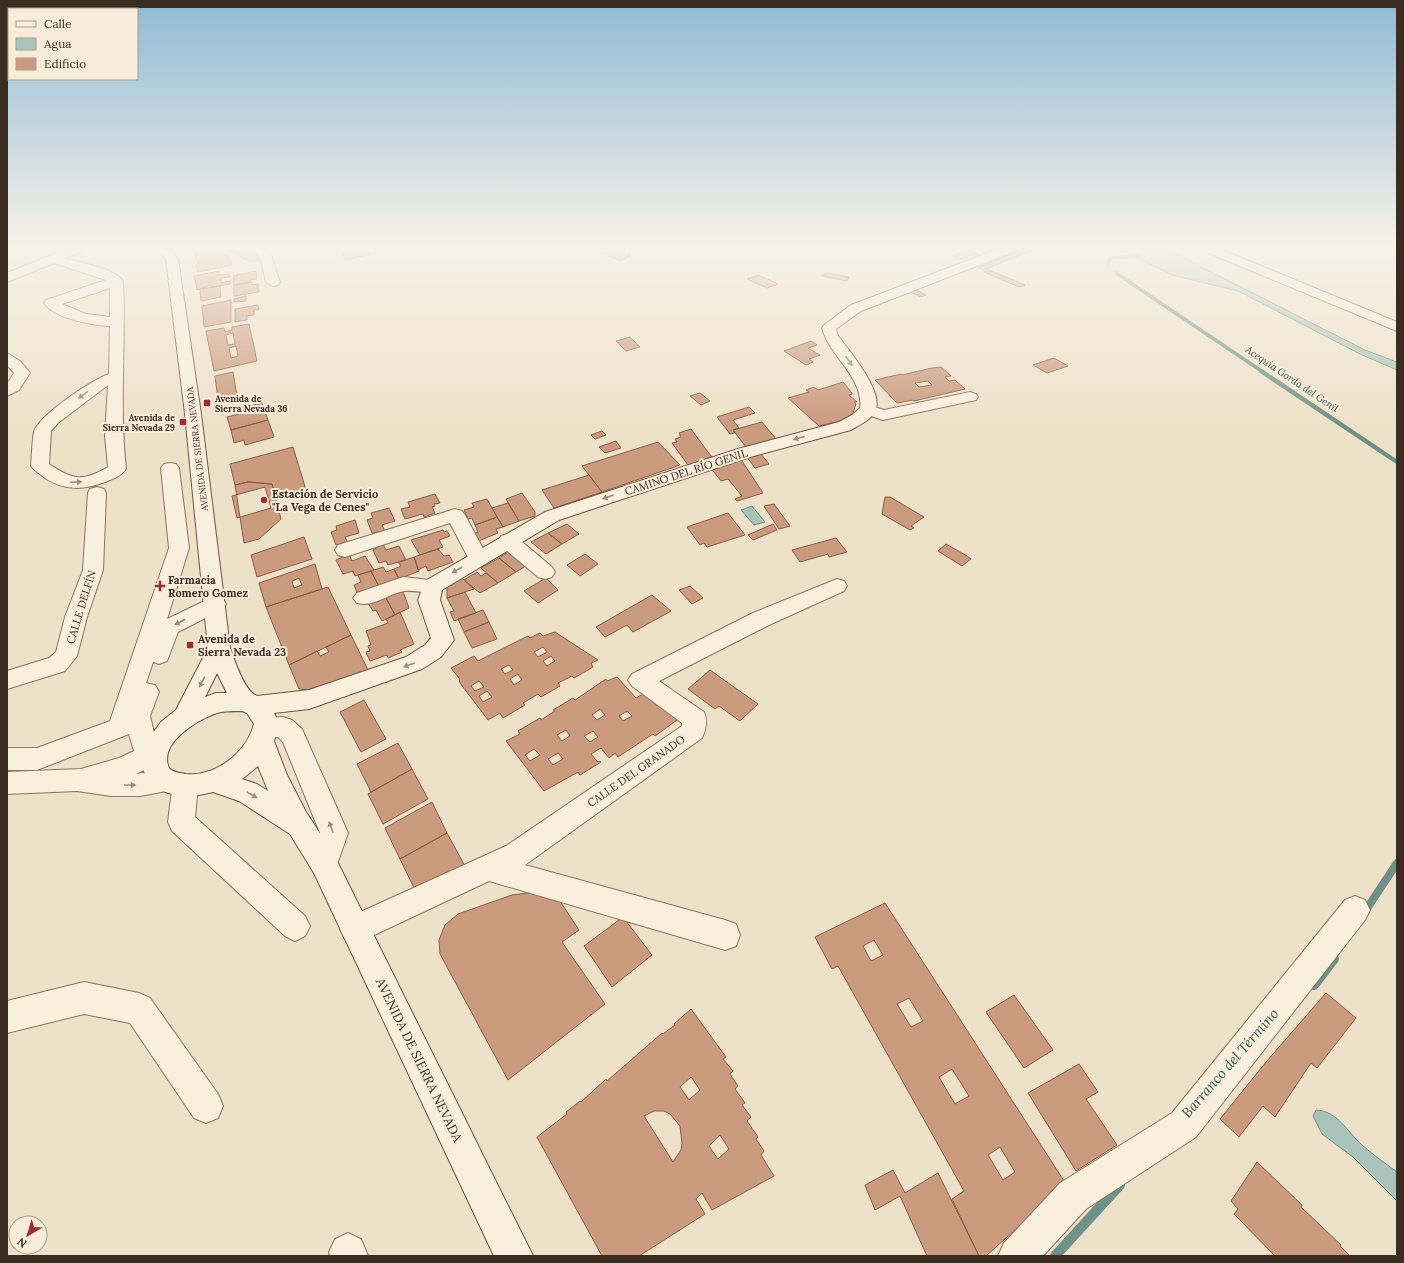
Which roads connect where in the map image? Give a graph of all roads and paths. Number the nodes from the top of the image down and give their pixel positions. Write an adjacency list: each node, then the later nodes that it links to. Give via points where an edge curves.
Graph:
1 (59, 308): 7 (street, via 92,321)
2 (117, 308): 7 (street)
3 (179, 308): 24 (street, AVENIDA DE SIERRA NEVADA)
4 (856, 308): 14 (street, one-way to 14, via 829,328 831,336 858,374 869,401)
5 (1351, 308): 9 (street)
6 (1364, 308): 8 (street)
7 (118, 322): 11 (street)
8 (1397, 322)
9 (1397, 327)
10 (7, 358): 12 (street, via 16,364 22,373 13,387)
11 (117, 376): 11 (street, one-way to 11, via 101,382 52,419 43,430 40,466 70,483 107,476 117,469 114,436)
12 (7, 391)
13 (970, 397): 14 (street, via 883,415)
14 (868, 410): 17 (street, CAMINO DEL RÍO GENIL, one-way to 17, via 845,426 744,453 552,516)
15 (170, 468): 30 (street, via 179,548 120,728 37,759)
16 (97, 493): 26 (street, CALLE DELFÍN, via 93,570 76,617 66,656 57,665)
17 (508, 542): 19 (street, CAMINO DEL RÍO GENIL); 20 (street)
18 (345, 550): 19 (street, via 455,515)
19 (478, 558): 21 (street, CAMINO DEL RÍO GENIL, one-way to 21)
20 (545, 572)
21 (432, 586): 23 (street, via 403,584); 28 (street, one-way to 28, via 429,600 443,640 433,651 414,663 309,699 286,714)
22 (838, 586): 37 (street, CALLE DEL GRANADO, via 761,620 640,680 695,719 693,731 516,855)
23 (364, 598)
24 (215, 604): 25 (street, AVENIDA DE SIERRA NEVADA); 29 (street, one-way to 29, via 169,627 138,716 144,746)
25 (218, 648): 27 (street, one-way to 27); 28 (street, AVENIDA DE SIERRA NEVADA, via 231,679)
26 (7, 680)
27 (186, 716): 28 (street, via 216,703); 29 (street, via 170,729)
28 (259, 720): 32 (street, via 242,766); 35 (street, AVENIDA DE SIERRA NEVADA, via 275,781); 36 (street, one-way to 28, via 334,833 293,736 283,727)
29 (156, 750): 31 (street, via 125,767); 34 (street, via 154,768)
30 (7, 759)
31 (77, 780): 33 (street); 34 (street, one-way to 34, via 111,785)
32 (215, 781): 34 (street); 35 (street, AVENIDA DE SIERRA NEVADA, one-way to 35, via 248,792)
33 (7, 783)
34 (175, 783): 39 (street, via 181,822)
35 (297, 824): 36 (street, AVENIDA DE SIERRA NEVADA)
36 (324, 864): 40 (street, AVENIDA DE SIERRA NEVADA)
37 (489, 868): 40 (street, CALLE DEL GRANADO); 41 (street)
38 (1355, 910): 45 (street, via 1184,1125 1073,1196)
39 (295, 926)
40 (356, 929): 44 (street, AVENIDA DE SIERRA NEVADA)
41 (725, 935)
42 (7, 1016): 43 (street, via 84,998 139,1009)
43 (206, 1106)
44 (514, 1256)
45 (1018, 1256)

